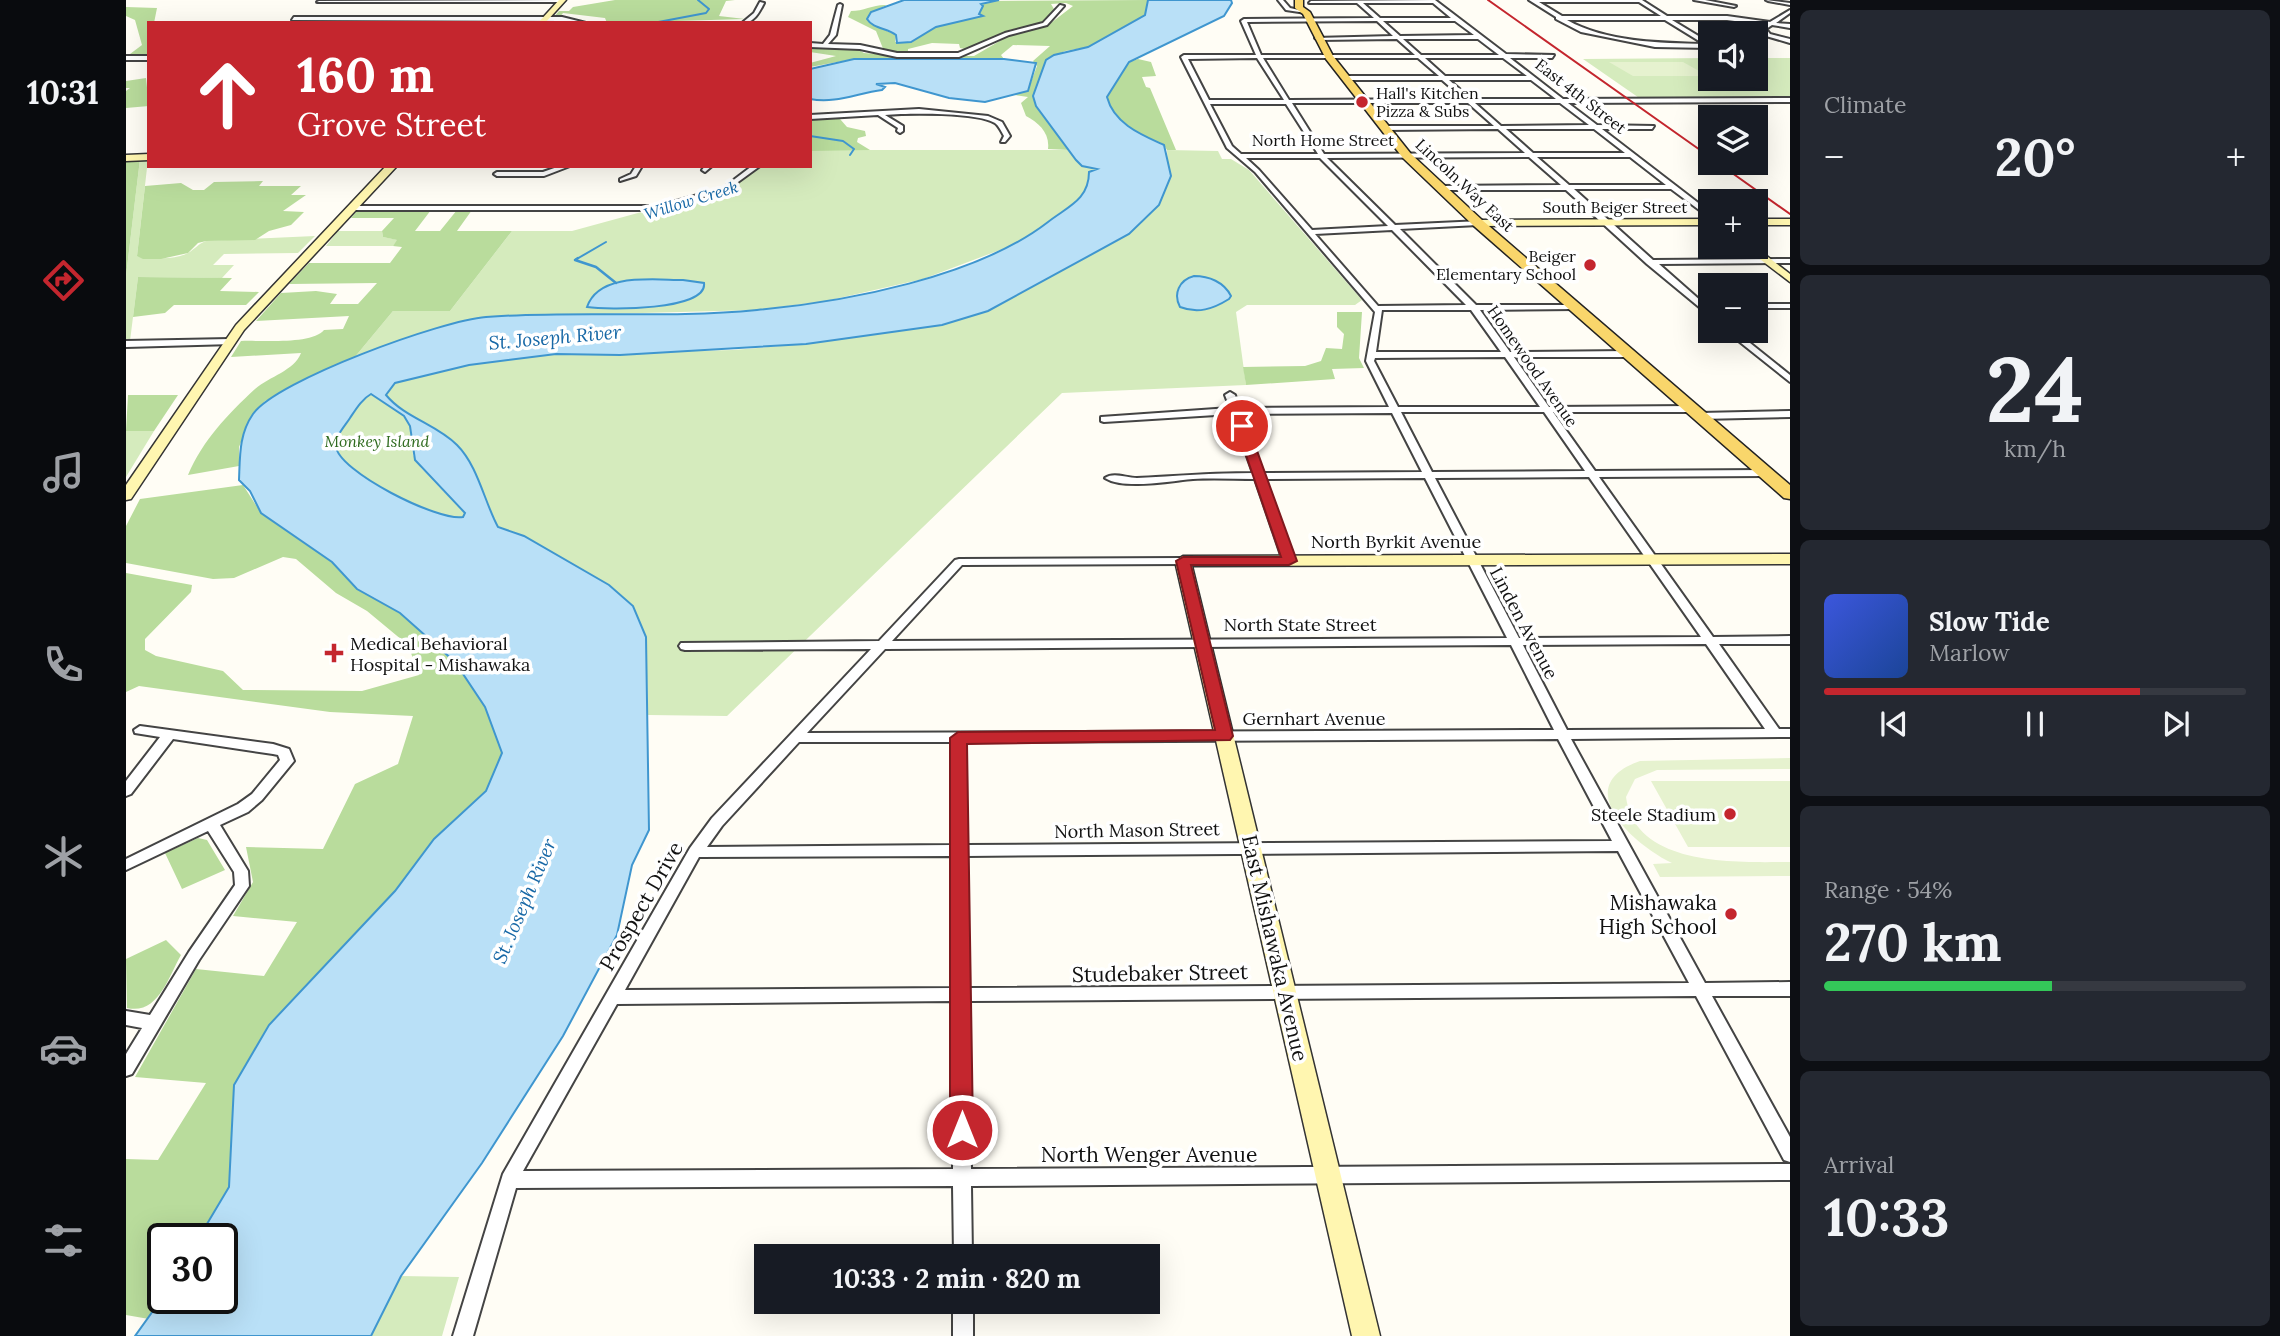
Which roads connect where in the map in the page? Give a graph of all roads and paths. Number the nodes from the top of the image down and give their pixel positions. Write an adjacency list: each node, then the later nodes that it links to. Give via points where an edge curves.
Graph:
1 (1280, 0): 16 (street, via 1288,9)
2 (1696, 0): 15 (street)
3 (1768, 0): 12 (street)
4 (320, 1): 5 (street); 22 (street)
5 (448, 1): 6 (street); 23 (street)
6 (562, 1): 24 (street)
7 (1358, 1): 8 (street); 16 (street); 20 (street)
8 (1434, 1): 21 (street, East 4th Street)
9 (1532, 1): 10 (street); 18 (street)
10 (1639, 1): 19 (street)
11 (762, 3): 25 (street)
12 (1790, 4)
13 (840, 5): 36 (street, via 833,35)
14 (1062, 6): 36 (street, via 1045,24 1007,34 964,54 897,55)
15 (1734, 6)
16 (1307, 7): 20 (street); 28 (main road, Lincoln Way East); 39 (street, Homewood Avenue, via 1273,20 1244,22)
17 (1790, 11): 26 (street)
18 (1559, 18): 19 (street); 32 (street, via 1577,29)
19 (1667, 18): 26 (street); 31 (street)
20 (1381, 19): 21 (street); 29 (street)
21 (1457, 19): 30 (street, East 4th Street)
22 (291, 21): 23 (street)
23 (424, 21): 24 (street)
24 (543, 21)
25 (747, 21)
26 (1771, 23): 27 (street); 33 (street, via 1763,29 1765,33)
27 (1790, 26)
28 (1318, 37): 29 (street); 40 (main road, Lincoln Way East)
29 (1401, 37): 30 (street); 41 (street)
30 (1480, 37): 42 (street, East 4th Street)
31 (1698, 37)
32 (1619, 38): 35 (street); 37 (street)
33 (1790, 41)
34 (812, 45): 36 (street)
35 (1698, 45)
36 (824, 46)
37 (1603, 46)
38 (1552, 56): 42 (street)
39 (1258, 57): 40 (street); 49 (street, via 1184,57); 50 (street, Homewood Avenue)
40 (1329, 57): 41 (street); 45 (main road, Lincoln Way East)
41 (1422, 57): 42 (street); 46 (street)
42 (1505, 57): 47 (street, East 4th Street)
43 (126, 58): 44 (street)
44 (147, 58)
45 (1346, 78): 46 (street); 51 (main road, Lincoln Way East)
46 (1446, 78): 47 (street); 52 (street)
47 (1532, 78): 53 (street, East 4th Street)
48 (1790, 100): 53 (street)
49 (1205, 102): 50 (street); 63 (street, via 1226,144)
50 (1287, 102): 51 (street); 64 (street, Homewood Avenue)
51 (1364, 102): 52 (street); 58 (main road, Lincoln Way East)
52 (1472, 102): 53 (street); 59 (street)
53 (1563, 102): 56 (street, East 4th Street)
54 (877, 112): 55 (street); 60 (street); 61 (street, via 933,111 991,118 1007,136)
55 (812, 117)
56 (1596, 127): 57 (street); 59 (street); 62 (street, East 4th Street)
57 (1652, 127)
58 (1384, 128): 59 (street); 65 (main road, Lincoln Way East)
59 (1501, 128): 66 (street)
60 (900, 131)
61 (1003, 141)
62 (1632, 155): 66 (street, North Home Street); 76 (street, East 4th Street)
63 (1238, 156): 64 (street, North Home Street); 86 (street)
64 (1322, 156): 65 (street, North Home Street); 85 (street, Homewood Avenue)
65 (1407, 156): 66 (street, North Home Street); 77 (main road, Lincoln Way East)
66 (1532, 156): 75 (street)
67 (126, 158): 68 (street)
68 (147, 158)
69 (390, 168): 79 (street)
70 (561, 168): 73 (street, via 544,174)
71 (638, 168): 74 (street)
72 (754, 168): 79 (street, via 725,189 658,208)
73 (497, 174)
74 (622, 180)
75 (1568, 187): 76 (street); 77 (street); 84 (street)
76 (1672, 187): 78 (street, East 4th Street)
77 (1440, 188): 83 (main road, Lincoln Way East)
78 (1698, 207)
79 (352, 208): 98 (street)
80 (1698, 222): 84 (street, South Beiger Street)
81 (1768, 222): 82 (street)
82 (1790, 222)
83 (1478, 223): 84 (street, South Beiger Street); 85 (street); 96 (main road, Lincoln Way East)
84 (1607, 223): 90 (street)
85 (1393, 227): 86 (street); 95 (street, Homewood Avenue)
86 (1310, 232): 97 (street)
87 (1765, 259): 88 (street)
88 (1768, 261): 89 (street); 90 (street); 91 (street)
89 (1790, 261)
90 (1650, 262): 92 (street)
91 (1790, 279)
92 (1698, 301)
93 (1768, 306): 94 (street)
94 (1790, 306)
95 (1475, 307): 96 (street); 97 (street); 103 (street, Homewood Avenue)
96 (1575, 307): 101 (main road, Lincoln Way East)
97 (1376, 308): 102 (street, via 1379,314)
98 (230, 342): 100 (street); 118 (street)
99 (1745, 343): 104 (street)
100 (126, 344)
101 (1629, 354): 103 (street); 109 (main road, Lincoln Way East)
102 (1371, 355): 103 (street); 107 (street, Linden Avenue)
103 (1509, 355): 106 (street, Homewood Avenue)
104 (1790, 379)
105 (1230, 396): 108 (street)
106 (1546, 409): 107 (street); 109 (street); 113 (street, Homewood Avenue)
107 (1394, 410): 108 (street); 114 (street, Linden Avenue)
108 (1237, 411): 111 (street); 115 (street)
109 (1696, 412): 110 (street); 112 (main road, Lincoln Way East)
110 (1790, 414)
111 (1104, 419)
112 (1766, 473): 113 (street); 117 (main road, Lincoln Way East)
113 (1590, 474): 114 (street); 119 (street, Homewood Avenue)
114 (1427, 475): 115 (street); 121 (street, Linden Avenue)
115 (1261, 476): 116 (street); 123 (street)
116 (1110, 478)
117 (1790, 494)
118 (126, 496)
119 (1651, 559): 120 (street, North Byrkit Avenue); 121 (street, North Byrkit Avenue); 127 (street, Homewood Avenue)
120 (1790, 559)
121 (1471, 560): 123 (street, North Byrkit Avenue); 126 (street, Linden Avenue)
122 (1183, 561): 123 (street, North Byrkit Avenue); 124 (street, North Byrkit Avenue); 128 (street, East Mishawaka Avenue)
123 (1289, 561)
124 (960, 562): 129 (street, Prospect Drive)
125 (1790, 639): 127 (street, North State Street)
126 (1514, 640): 127 (street, North State Street); 128 (street, North State Street); 135 (street, Linden Avenue)
127 (1709, 640): 132 (street, Homewood Avenue)
128 (1202, 642): 129 (street, North State Street); 136 (street, East Mishawaka Avenue)
129 (880, 645): 130 (street, North State Street); 137 (street, Prospect Drive)
130 (685, 646)
131 (140, 730): 134 (street)
132 (1775, 733): 133 (street, Gernhart Avenue); 135 (street, Gernhart Avenue)
133 (1790, 733)
134 (170, 734): 139 (street); 140 (street, via 288,755 283,768 257,797)
135 (1563, 734): 136 (street, Gernhart Avenue); 141 (street, Linden Avenue)
136 (1224, 736): 138 (street, Gernhart Avenue); 142 (street, East Mishawaka Avenue)
137 (796, 738): 138 (street, Gernhart Avenue); 144 (street, Prospect Drive)
138 (958, 738): 143 (street)
139 (126, 791)
140 (212, 825): 145 (street); 152 (street, via 241,871 242,886)
141 (1622, 846): 142 (street, North Mason Street); 147 (street, Linden Avenue)
142 (1251, 848): 143 (street, North Mason Street); 148 (street, East Mishawaka Avenue)
143 (960, 850): 144 (street, North Mason Street); 149 (street)
144 (695, 852): 150 (street, Prospect Drive)
145 (128, 858)
146 (1790, 989): 147 (street, Studebaker Street)
147 (1700, 991): 148 (street, Studebaker Street); 154 (street, Linden Avenue)
148 (1285, 992): 149 (street, Studebaker Street); 156 (street, East Mishawaka Avenue)
149 (961, 995): 150 (street, Studebaker Street); 157 (street)
150 (614, 997): 158 (street, Prospect Drive)
151 (126, 1018): 152 (street)
152 (153, 1023): 153 (street)
153 (126, 1069)
154 (1790, 1154)
155 (1790, 1172): 156 (street, North Wenger Avenue)
156 (1328, 1175): 157 (street, North Wenger Avenue); 163 (street, East Mishawaka Avenue)
157 (962, 1177): 158 (street, North Wenger Avenue); 159 (street)
158 (509, 1180): 161 (street, Prospect Drive)
159 (963, 1244)
160 (963, 1314): 162 (street)
161 (463, 1336)
162 (964, 1336)
163 (1366, 1336)

